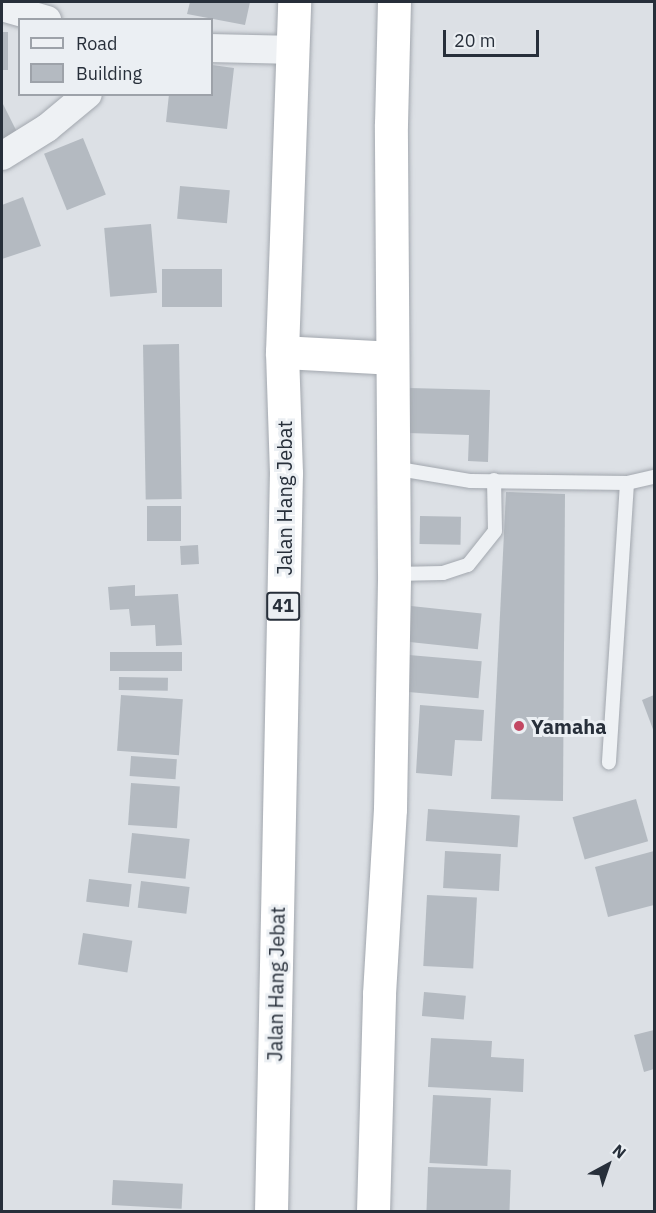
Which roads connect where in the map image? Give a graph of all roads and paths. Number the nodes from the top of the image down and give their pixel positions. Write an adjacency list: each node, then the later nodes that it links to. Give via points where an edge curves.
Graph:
1 (294, 2): 6 (highway, Jalan Hang Jebat / 41)
2 (394, 2): 10 (highway)
3 (2, 7): 4 (street)
4 (40, 18)
5 (213, 48): 6 (street)
6 (294, 50): 9 (highway, Jalan Hang Jebat / 41)
7 (86, 96): 8 (street)
8 (2, 156)
9 (282, 352): 10 (highway); 17 (highway, Jalan Hang Jebat / 41, via 286,473)
10 (392, 358): 11 (highway)
11 (393, 468): 13 (lane, via 471,481); 15 (highway)
12 (654, 477): 14 (lane)
13 (494, 480): 14 (lane); 15 (lane, via 495,531 468,565 443,573)
14 (627, 483): 16 (lane, via 626,555)
15 (394, 574): 18 (highway, via 390,809 379,994)
16 (609, 762)
17 (271, 1212)
18 (373, 1212)

